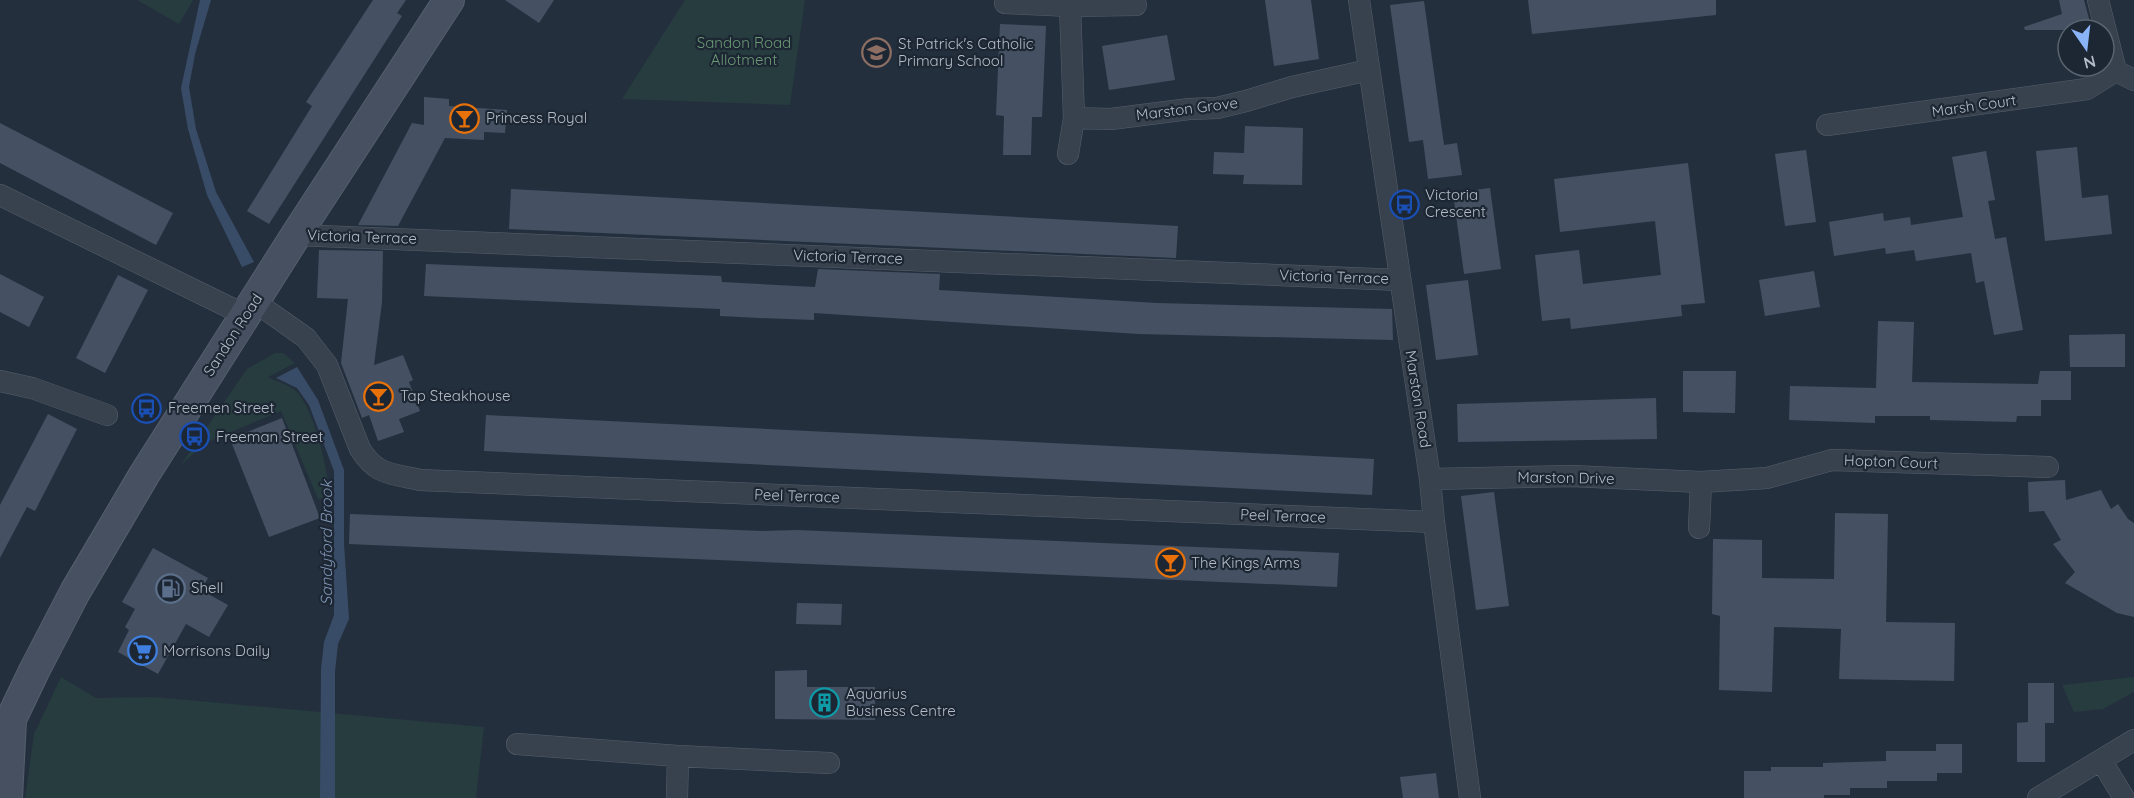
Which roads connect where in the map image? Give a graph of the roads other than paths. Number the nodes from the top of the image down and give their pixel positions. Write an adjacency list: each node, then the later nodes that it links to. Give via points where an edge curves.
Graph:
1 (448, 0): 13 (main road, Sandon Road)
2 (1359, 0): 7 (street, Marston Road)
3 (2098, 0): 8 (street)
4 (1005, 3): 6 (street)
5 (1136, 5): 6 (street)
6 (1070, 6): 9 (street)
7 (1369, 70): 9 (street, Marston Grove, via 1217,108 1111,119); 14 (street, Marston Road)
8 (2125, 76): 10 (street, Marsh Court, via 2087,89)
9 (1074, 118): 11 (street)
10 (1827, 125)
11 (1068, 154)
12 (0, 195): 15 (street)
13 (296, 235): 14 (street, Victoria Terrace); 15 (main road, Sandon Road)
14 (1400, 280): 19 (street, Marston Road)
15 (250, 308): 21 (street, Peel Terrace, via 306,338 327,365 368,462 378,471 420,480); 23 (main road, Sandon Road, via 75,592)
16 (0, 381): 17 (street, via 32,388)
17 (107, 415)
18 (2048, 467): 20 (street, Hopton Court, via 1832,460 1767,478)
19 (1430, 479): 20 (street, Marston Drive, via 1572,476); 21 (street, Marston Road)
20 (1701, 482): 22 (street)
21 (1434, 522): 31 (street, Marston Road)
22 (1699, 528)
23 (5, 731): 29 (main road)
24 (2134, 740): 27 (street)
25 (517, 744): 26 (street)
26 (678, 756): 28 (street); 30 (street)
27 (2101, 760): 32 (street); 33 (street)
28 (829, 763)
29 (7, 798)
30 (677, 798)
31 (1470, 798)
32 (2038, 798)
33 (2124, 798)

